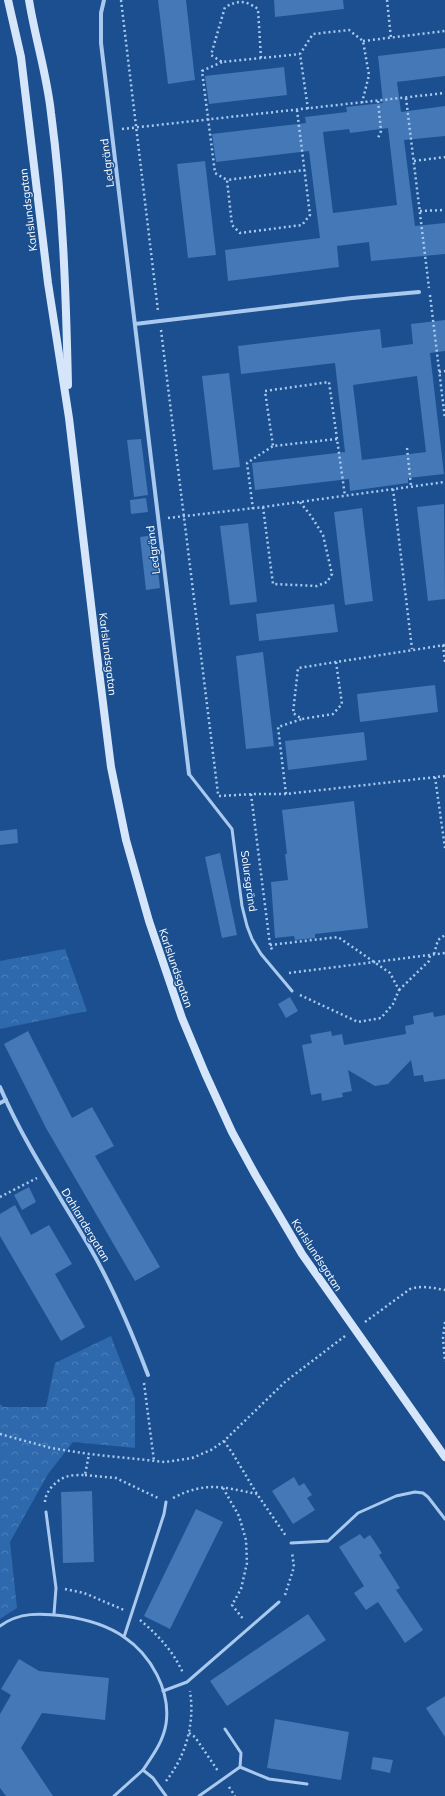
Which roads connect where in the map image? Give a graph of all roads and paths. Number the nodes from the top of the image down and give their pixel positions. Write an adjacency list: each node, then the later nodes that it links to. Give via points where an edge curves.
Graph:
1 (8, 0): 33 (main road, Karlslundsgatan, via 21,57 48,283)
2 (28, 0): 33 (main road, Karlslundsgatan, via 51,111 56,158 66,297)
3 (104, 0): 20 (street, Ledgränd, via 101,13 102,43)
4 (121, 0): 19 (path)
5 (386, 0): 7 (path)
6 (445, 31): 7 (path)
7 (391, 38): 8 (path)
8 (363, 41): 9 (path, via 349,30 313,34); 15 (path, via 369,75)
9 (300, 54): 10 (path); 16 (path)
10 (261, 58): 11 (path); 11 (path, via 258,9 249,3 236,1 225,7 212,55)
11 (222, 62): 18 (path, via 202,71)
12 (445, 93): 13 (path)
13 (406, 98): 14 (path); 23 (path)
14 (378, 101): 15 (path); 21 (path, via 381,131)
15 (362, 103): 16 (path)
16 (308, 109): 17 (path)
17 (298, 110): 18 (path); 24 (path)
18 (208, 120): 19 (path); 25 (path, via 215,173)
19 (136, 128): 20 (path); 29 (path)
20 (112, 130): 30 (street, Ledgränd)
21 (378, 138)
22 (445, 157): 23 (path)
23 (414, 161): 27 (path)
24 (305, 170): 25 (path); 25 (path, via 310,215 302,225 256,231 240,232 232,225)
25 (227, 180)
26 (445, 210): 27 (path)
27 (420, 211): 32 (path)
28 (419, 292): 29 (street)
29 (159, 321): 30 (street); 45 (path)
30 (135, 324): 46 (street, Ledgränd)
31 (445, 371): 32 (path)
32 (439, 372): 34 (path)
33 (69, 418): 84 (main road, Karlslundsgatan, via 111,767 126,840 149,921 182,1018 232,1132 302,1254)
34 (445, 419)
35 (337, 439): 36 (path); 36 (path, via 329,382 265,392); 41 (path)
36 (272, 446): 44 (path, via 247,462)
37 (407, 448): 39 (path)
38 (445, 482): 39 (path)
39 (411, 486): 40 (path)
40 (393, 489): 41 (path); 48 (path)
41 (345, 496): 42 (path)
42 (300, 502): 43 (path); 43 (path, via 323,535 332,574 327,582 317,586 273,584)
43 (263, 507): 44 (path)
44 (253, 509): 45 (path)
45 (183, 516): 46 (path); 57 (path)
46 (158, 519): 52 (street, Ledgränd)
47 (444, 645): 48 (path); 50 (path)
48 (412, 649): 49 (path)
49 (336, 662): 51 (path, via 342,704 333,714); 51 (path, via 298,668 292,713)
50 (445, 662)
51 (302, 719): 56 (path, via 278,727)
52 (189, 774): 58 (lane, Solursgränd)
53 (445, 776): 54 (path)
54 (435, 777): 56 (path); 59 (path)
55 (251, 794): 56 (path); 57 (path); 61 (path)
56 (286, 794)
57 (218, 796): 58 (path)
58 (212, 803): 68 (lane, Solursgränd, via 232,829 242,906 252,939)
59 (445, 848)
60 (445, 935): 63 (path, via 438,940)
61 (270, 945): 64 (path); 65 (path, via 338,937)
62 (445, 953): 63 (path)
63 (432, 955): 65 (path); 67 (path)
64 (275, 957)
65 (373, 962): 66 (path); 67 (path, via 390,973)
66 (286, 972)
67 (399, 990): 68 (path, via 393,1004 381,1018 358,1022)
68 (292, 991)
69 (0, 1087): 70 (street, Dahlandergatan)
70 (6, 1100): 71 (street); 72 (street, Dahlandergatan)
71 (0, 1103)
72 (45, 1174): 73 (path); 80 (street, Dahlandergatan, via 89,1246 115,1295)
73 (0, 1197)
74 (445, 1290): 76 (path, via 426,1286 410,1290)
75 (445, 1322): 77 (path)
76 (361, 1324)
77 (445, 1326): 79 (path)
78 (349, 1333): 82 (path, via 286,1381)
79 (445, 1362)
80 (148, 1375): 85 (path, via 144,1386)
81 (0, 1434): 83 (path, via 51,1448)
82 (224, 1441): 85 (path, via 192,1458); 88 (path)
83 (89, 1454): 85 (path); 86 (path)
84 (445, 1457)
85 (154, 1461)
86 (85, 1475): 89 (path, via 116,1478); 90 (path, via 68,1476 54,1484 45,1497)
87 (223, 1488): 88 (path); 89 (path, via 208,1486 186,1491); 96 (path, via 239,1516 246,1540 247,1563 241,1589 232,1605)
88 (257, 1494): 92 (path)
89 (166, 1502): 97 (lane)
90 (46, 1512): 94 (lane, via 56,1580)
91 (445, 1519): 92 (lane, via 428,1497 415,1492 396,1496 358,1513 328,1541)
92 (291, 1543): 93 (path, via 294,1567 285,1594)
93 (279, 1602): 96 (lane)
94 (54, 1614): 95 (lane, via 21,1616 10,1619); 97 (lane, via 81,1618)
95 (0, 1626)
96 (250, 1628): 98 (lane, via 187,1682)
97 (124, 1637): 98 (lane, via 144,1655 157,1675)
98 (163, 1691): 102 (lane, via 167,1709 166,1724 160,1744)
99 (224, 1729): 101 (lane, via 240,1753)
100 (189, 1732): 103 (path)
101 (240, 1767): 103 (lane); 104 (lane, via 270,1779)
102 (143, 1770): 105 (lane); 106 (lane, via 153,1778)
103 (223, 1779): 107 (lane); 108 (path)
104 (307, 1784)
105 (114, 1796)
106 (166, 1796)
107 (199, 1796)
108 (235, 1796)

